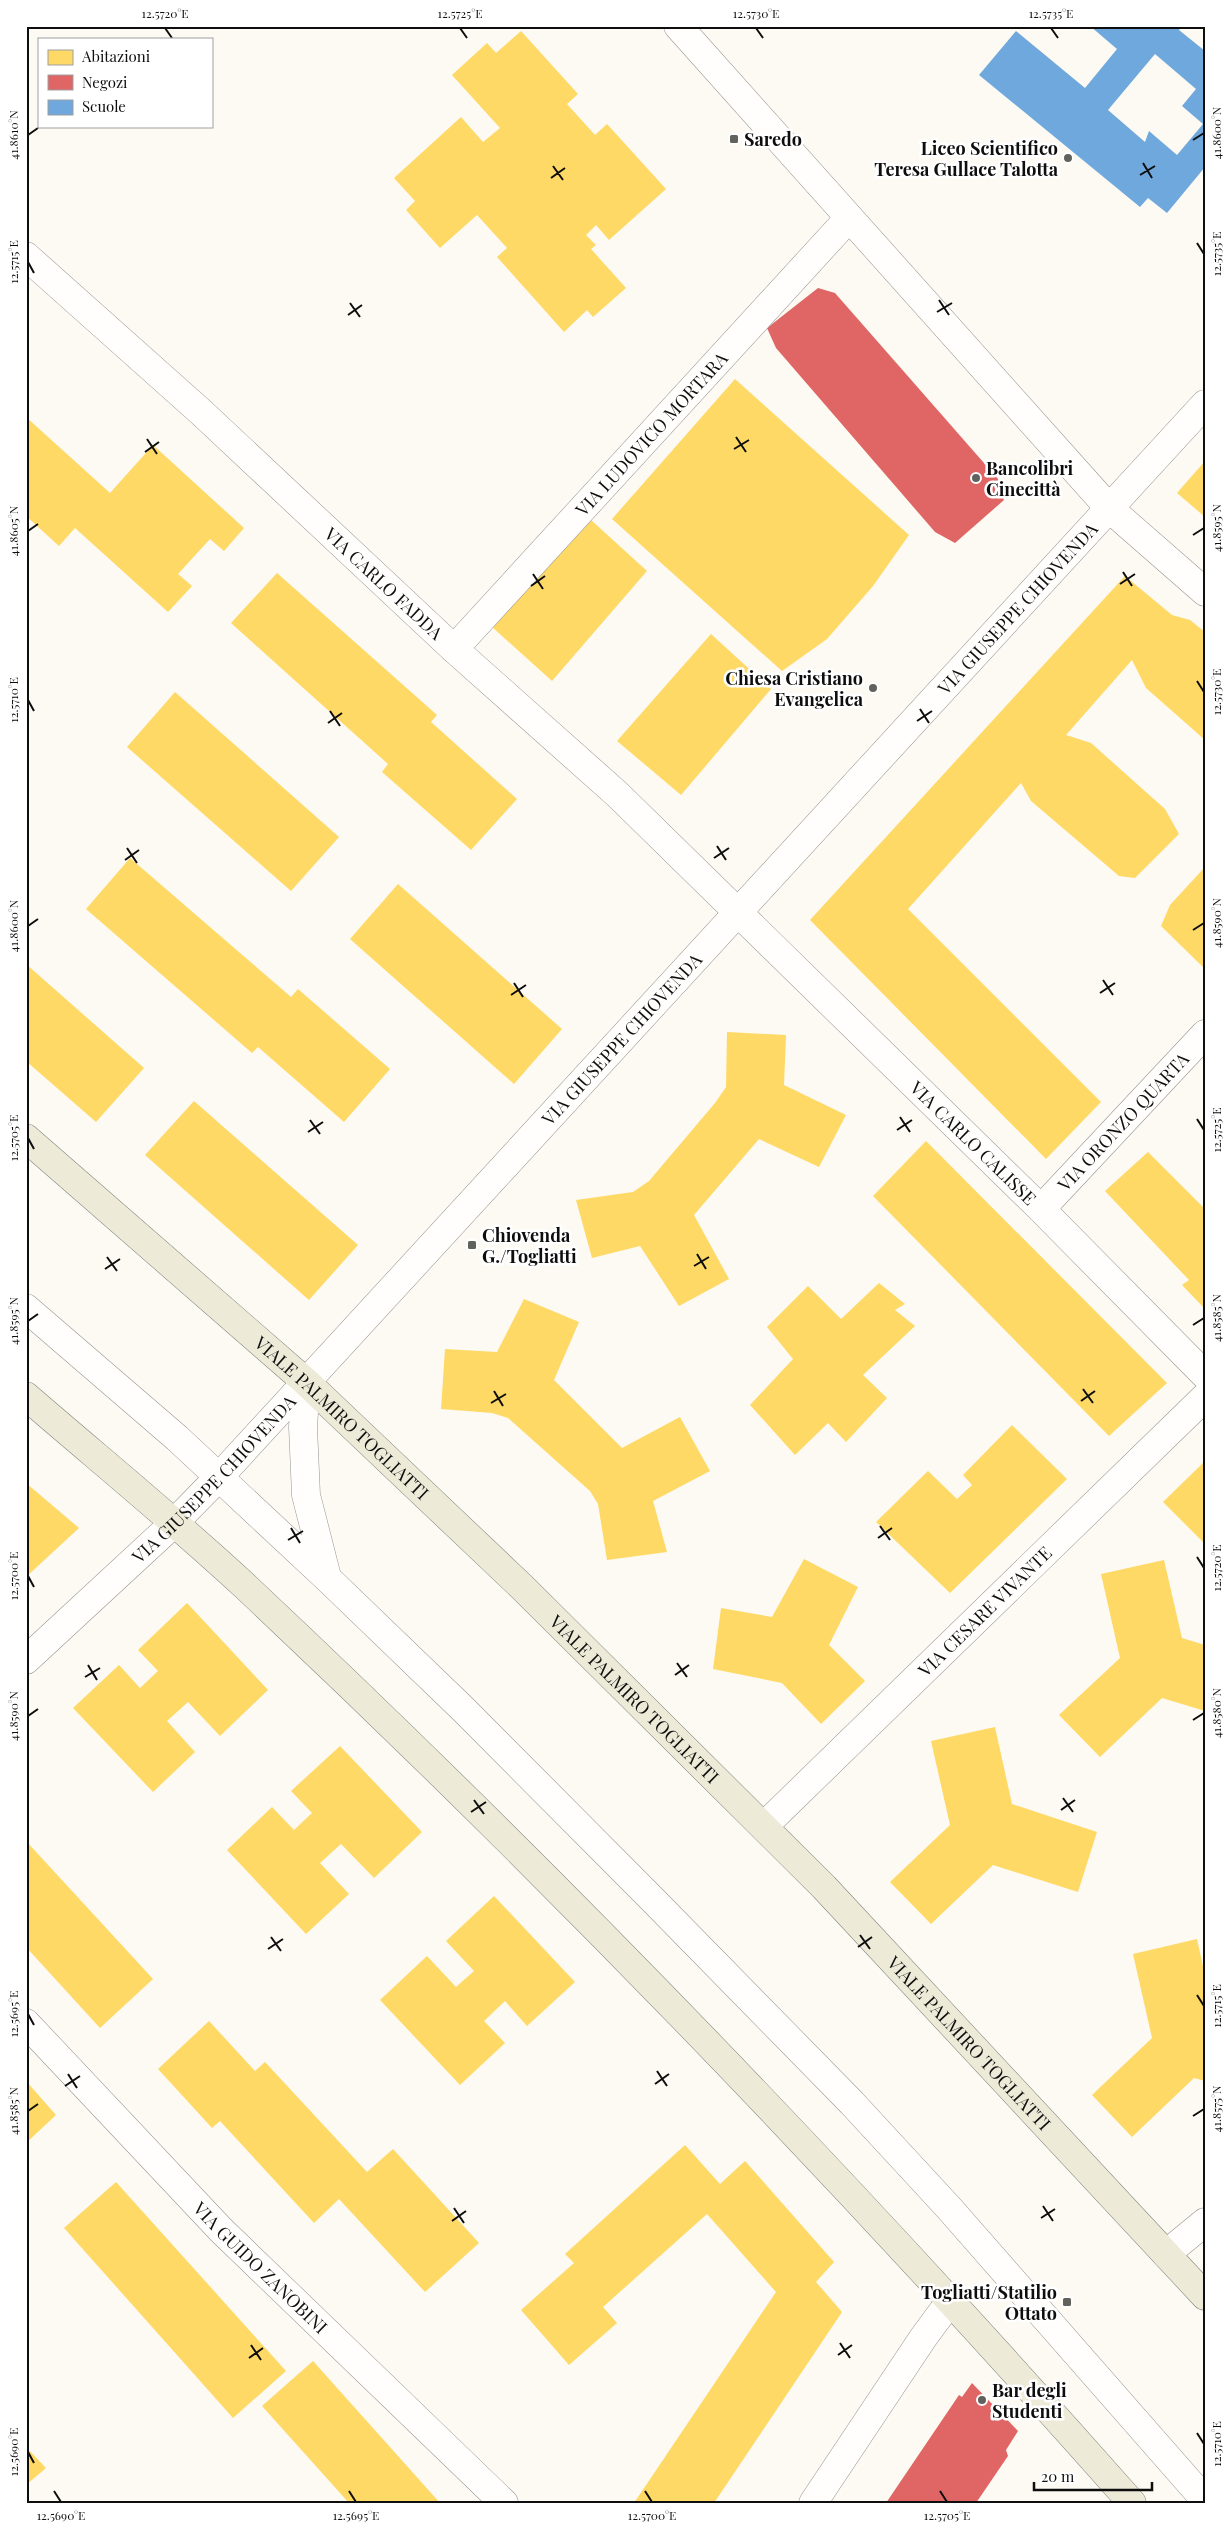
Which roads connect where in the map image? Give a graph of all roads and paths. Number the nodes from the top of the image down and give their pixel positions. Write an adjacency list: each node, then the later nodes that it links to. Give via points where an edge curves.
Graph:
1 (678, 26): 2 (street)
2 (849, 218): 5 (street); 7 (street, VIA LUDOVICO MORTARA)
3 (26, 256): 7 (street, VIA CARLO FADDA, via 201,412)
4 (1205, 404): 5 (street, VIA GIUSEPPE CHIOVENDA)
5 (1110, 509): 6 (street); 8 (street, VIA GIUSEPPE CHIOVENDA)
6 (1205, 592)
7 (454, 649): 8 (street, VIA CARLO FADDA, via 618,794)
8 (740, 913): 11 (street, VIA CARLO CALISSE); 14 (street, VIA GIUSEPPE CHIOVENDA)
9 (1205, 1034): 11 (street, VIA ORONZO QUARTA)
10 (26, 1138): 14 (main road, VIALE PALMIRO TOGLIATTI)
11 (1041, 1209): 13 (street, VIA CARLO CALISSE)
12 (26, 1308): 17 (street)
13 (1205, 1375)
14 (306, 1382): 17 (street, VIA GIUSEPPE CHIOVENDA); 19 (street, via 306,1495); 21 (main road, VIALE PALMIRO TOGLIATTI, via 522,1587)
15 (26, 1396): 18 (main road)
16 (1205, 1398): 21 (street, VIA CESARE VIVANTE)
17 (219, 1477): 18 (street, VIA GIUSEPPE CHIOVENDA); 19 (street)
18 (173, 1524): 20 (street, VIA GIUSEPPE CHIOVENDA); 26 (main road, via 315,1654 664,1997)
19 (327, 1578): 27 (street, via 490,1736 852,2103 1028,2296)
20 (26, 1660)
21 (764, 1826): 24 (main road, VIALE PALMIRO TOGLIATTI)
22 (26, 2023): 28 (street, VIA GUIDO ZANOBINI, via 220,2230)
23 (1205, 2222): 24 (street)
24 (1166, 2254): 25 (main road, VIALE PALMIRO TOGLIATTI)
25 (1205, 2296)
26 (951, 2300): 29 (street); 30 (main road)
27 (1205, 2500)
28 (504, 2503)
29 (813, 2503)
30 (1132, 2503)

